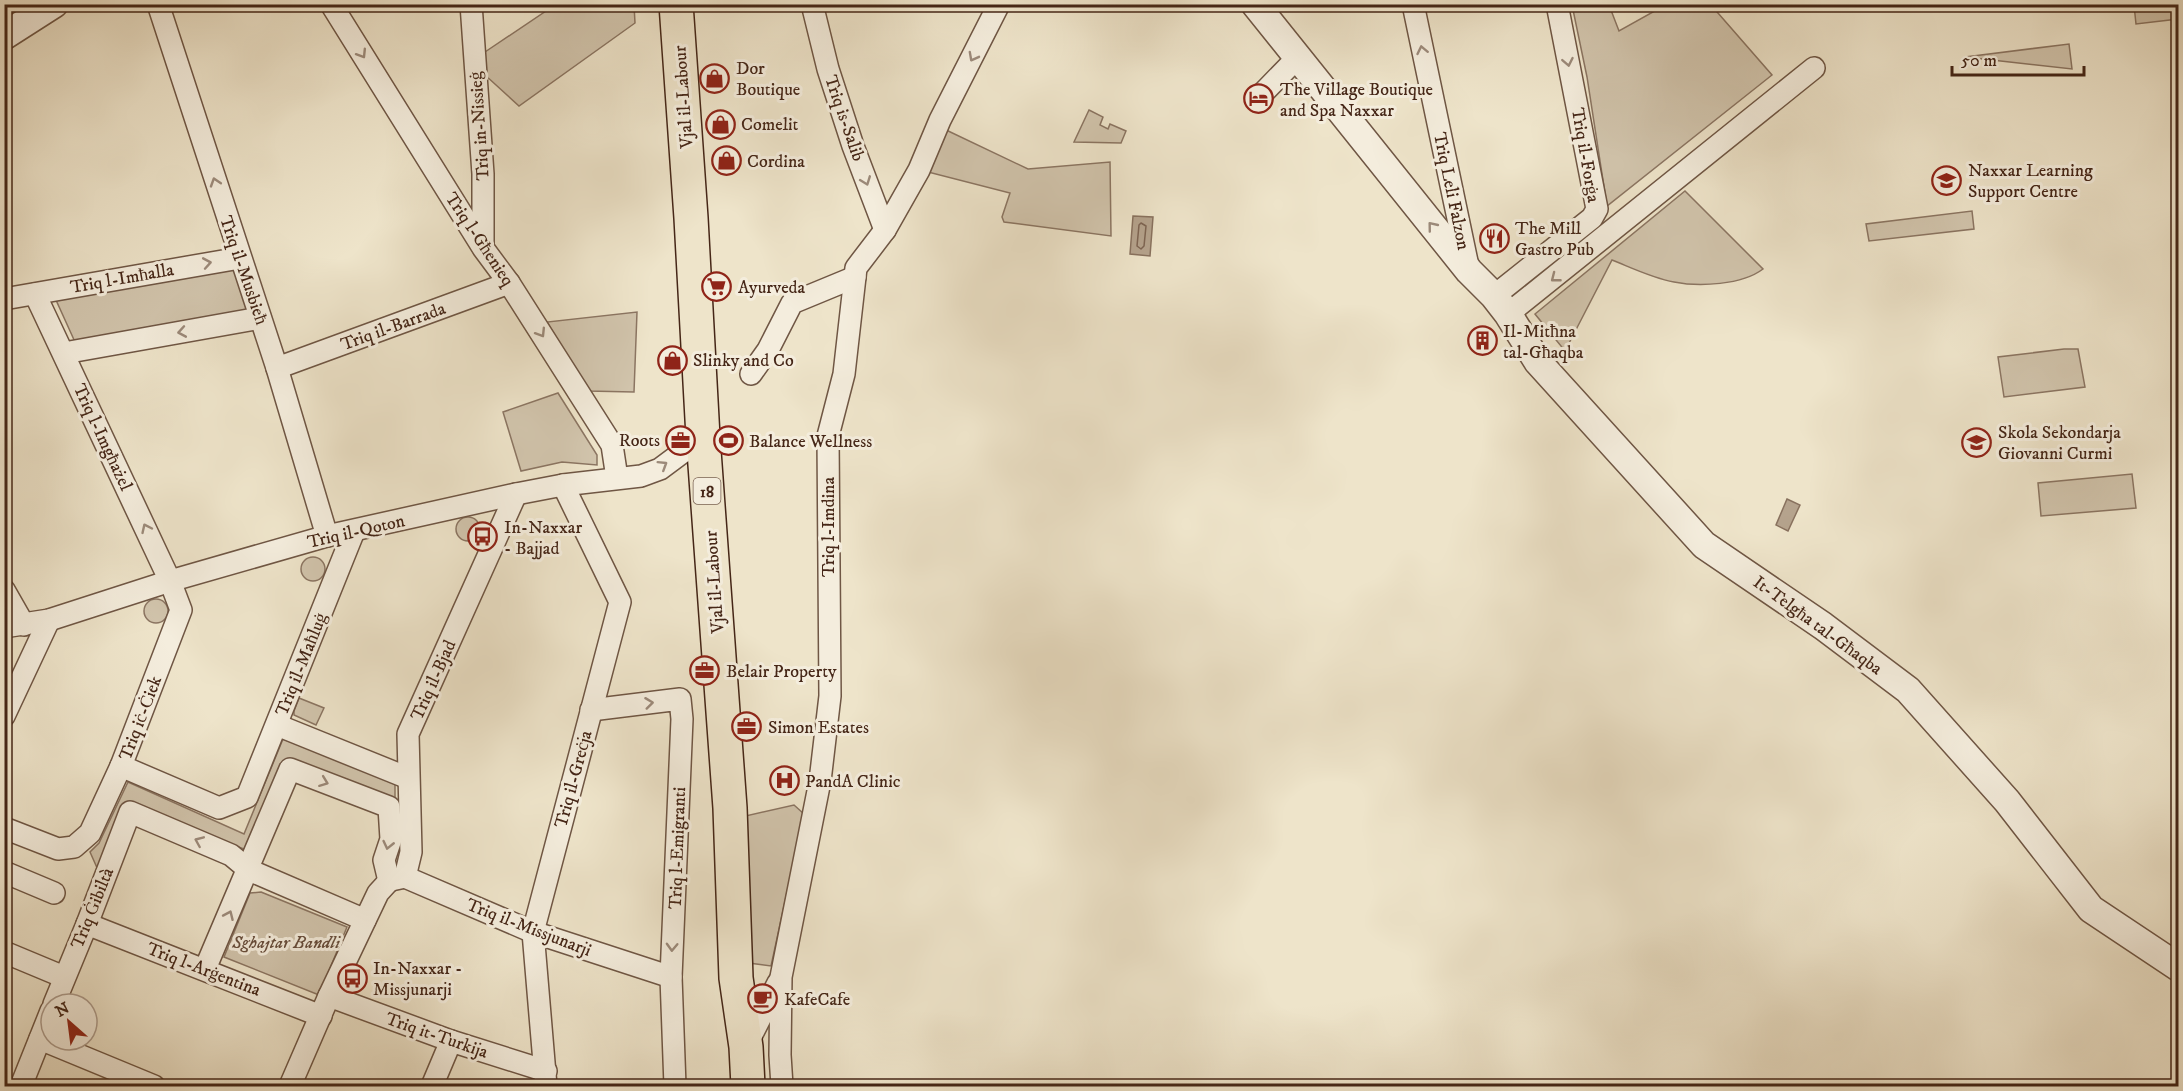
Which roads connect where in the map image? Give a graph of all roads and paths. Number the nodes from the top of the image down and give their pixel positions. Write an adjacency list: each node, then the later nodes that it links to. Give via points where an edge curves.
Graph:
1 (54, 4): 11 (street)
2 (158, 4): 17 (street, Triq il-Musbieħ, one-way to 2)
3 (331, 4): 16 (street, Triq l-Għenieq, one-way to 16)
4 (471, 4): 16 (street, Triq in-Nissieġ, via 483,174)
5 (676, 4): 28 (main road, Vjal il-Labour / 18)
6 (812, 4): 15 (street, Triq is-Salib, one-way to 15, via 828,69)
7 (999, 4): 15 (street, Triq l-Imdina, one-way to 15, via 919,170)
8 (1255, 4): 12 (street, It-Telgħa tal-Għaqba)
9 (1413, 4): 18 (street, Triq Leli Falzon, one-way to 9)
10 (1557, 4): 23 (street, Triq il-Forġa, one-way to 23, via 1597,209)
11 (4, 36)
12 (1297, 58): 14 (street); 18 (street, It-Telgħa tal-Għaqba, one-way to 12)
13 (1814, 68): 23 (street, one-way to 23, via 1617,228)
14 (1260, 96)
15 (885, 230): 19 (street, Triq l-Imdina, via 856,268)
16 (483, 248): 20 (street, Triq l-Għenieq)
17 (240, 258): 21 (street, Triq l-Imħalla, one-way to 17); 24 (street, Triq il-Musbieħ)
18 (1469, 271): 23 (street, It-Telgħa tal-Għaqba)
19 (855, 277): 27 (street, via 792,303); 56 (street, Triq l-Imdina, via 844,374 828,436 830,696 820,781)
20 (509, 283): 26 (street, Triq il-Barrada); 29 (street, Triq l-Għenieq, one-way to 29, via 612,445)
21 (35, 294): 22 (street, Triq l-Imħalla); 25 (street, Triq l-Imgħażel)
22 (4, 299)
23 (1501, 305): 52 (street, It-Telgħa tal-Għaqba, via 1538,362 1704,545 1908,690 2007,801 2091,909)
24 (260, 318): 25 (street, one-way to 25); 26 (street, Triq il-Musbieħ)
25 (64, 353): 34 (street, Triq l-Imgħażel, one-way to 25)
26 (277, 368): 33 (street, Triq il-Musbieħ)
27 (751, 374)
28 (703, 437): 29 (street, Triq il-Qoton, one-way to 28, via 660,469); 57 (main road, Vjal il-Labour / 18, via 730,808)
29 (617, 478): 30 (street, Triq il-Qoton)
30 (563, 485): 31 (street, Triq il-Qoton); 38 (street, Triq il-Greċja, via 620,602)
31 (516, 494): 32 (street, Triq il-Qoton); 42 (street, Triq il-Bjad, via 408,734)
32 (354, 531): 33 (street, Triq il-Qoton); 40 (street, Triq il-Maħluġ)
33 (327, 536): 34 (street, Triq il-Qoton)
34 (170, 580): 36 (street, Triq il-Qoton); 41 (street, Triq iċ-Ċiek, via 181,610)
35 (4, 590): 37 (street)
36 (49, 620): 37 (street, Triq il-Qoton); 39 (street)
37 (14, 626)
38 (591, 710): 50 (street, Triq il-Greċja); 55 (street, Triq l-Emigranti, one-way to 55, via 680,699)
39 (4, 716)
40 (277, 725): 41 (street, Triq il-Maħluġ, via 247,797 219,808); 42 (street)
41 (121, 766): 43 (street, Triq iċ-Ċiek, via 90,833 74,847 58,849)
42 (408, 778): 46 (street, Triq il-Bjad, via 411,852)
43 (4, 828)
44 (249, 870): 46 (street, one-way to 46, via 290,769 388,807 391,839 384,860); 48 (street); 49 (street, Triq Ġibiltà, one-way to 49, via 231,855 130,812); 53 (street, one-way to 44)
45 (4, 872): 47 (street)
46 (397, 879): 48 (street, via 378,893); 50 (street, Triq il-Missjunarji)
47 (54, 893)
48 (365, 920): 59 (street)
49 (87, 924): 53 (street, Triq l-Arġentina); 54 (street, Triq Ġibiltà)
50 (532, 932): 55 (street, Triq il-Missjunarji); 64 (street, Triq il-Greċja)
51 (4, 952): 54 (street)
52 (2178, 967)
53 (205, 969): 59 (street, Triq l-Arġentina)
54 (64, 976): 58 (street, Triq Ġibiltà)
55 (671, 977): 69 (street, Triq l-Emigranti)
56 (781, 977): 57 (street, via 754,986); 62 (street, Triq l-Imdina); 71 (street, Triq l-Imdina)
57 (736, 978): 62 (main road, Vjal il-Labour / 18)
58 (58, 992)
59 (325, 1006): 61 (street, Triq it-Turkija); 67 (street)
60 (39, 1041): 65 (street)
61 (451, 1041): 64 (street, Triq it-Turkija); 68 (street)
62 (746, 1047): 70 (main road, Vjal il-Labour / 18)
63 (72, 1052): 66 (street)
64 (546, 1079)
65 (21, 1086)
66 (154, 1086)
67 (290, 1086)
68 (432, 1086)
69 (675, 1086)
70 (748, 1086)
71 (782, 1086)

